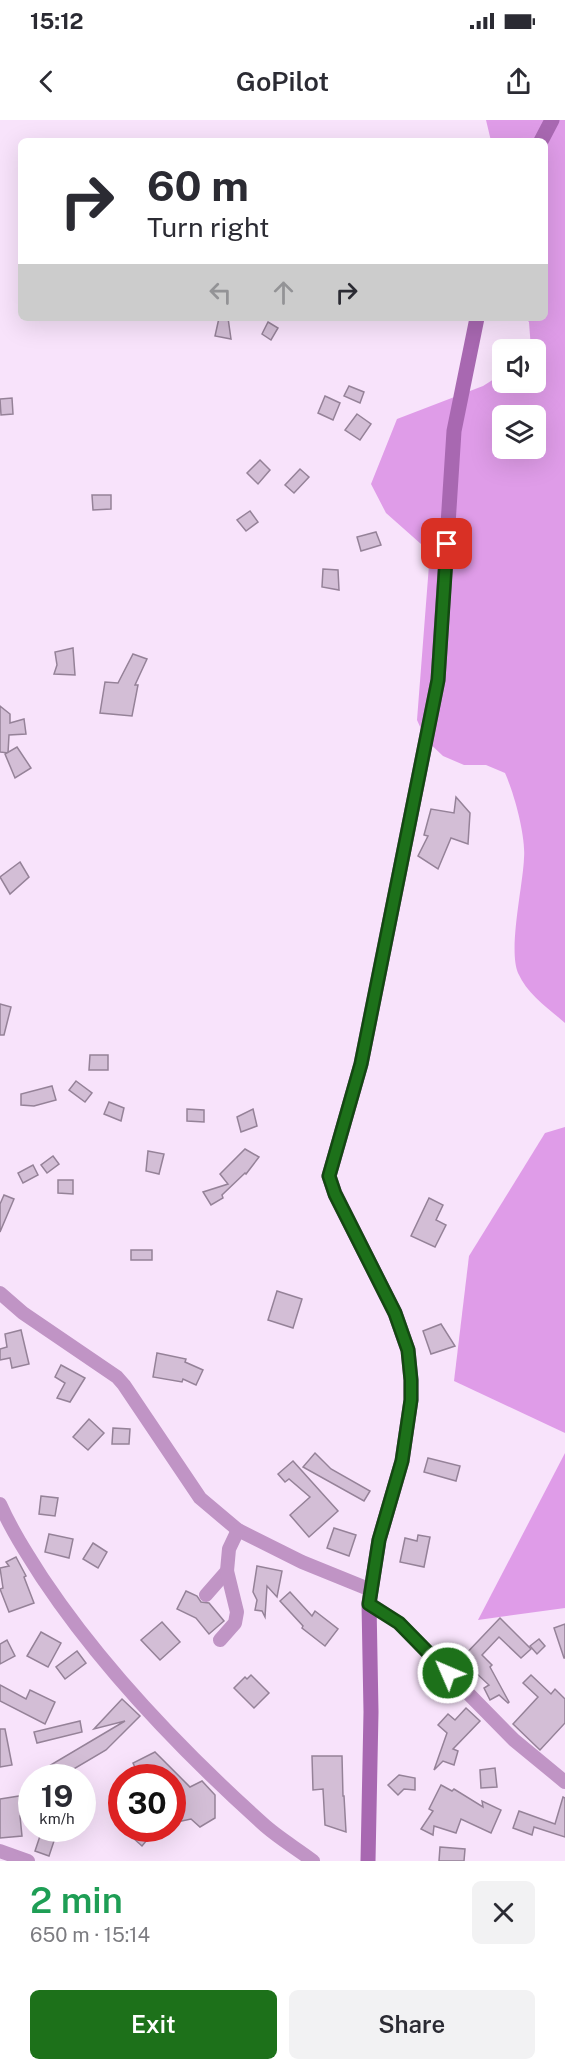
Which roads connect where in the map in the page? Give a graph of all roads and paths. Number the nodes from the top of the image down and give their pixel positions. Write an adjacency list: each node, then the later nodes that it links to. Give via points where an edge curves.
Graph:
1 (552, 120): 2 (main road)
2 (543, 138)
3 (476, 321): 9 (main road, via 454,431 438,680 361,1064 329,1176 395,1313 408,1350 411,1380 402,1461 379,1540)
4 (0, 1293): 6 (street, via 117,1377 200,1498)
5 (0, 1504): 14 (street, via 12,1531 91,1646 168,1732 263,1824)
6 (238, 1530): 7 (street, via 229,1549); 9 (street)
7 (227, 1570): 8 (street); 10 (street, via 237,1612 235,1623)
8 (206, 1595)
9 (370, 1597): 11 (street, via 514,1740); 15 (main road)
10 (220, 1640)
11 (565, 1782)
12 (0, 1851): 13 (street)
13 (28, 1861)
14 (313, 1861)
15 (368, 1861)

